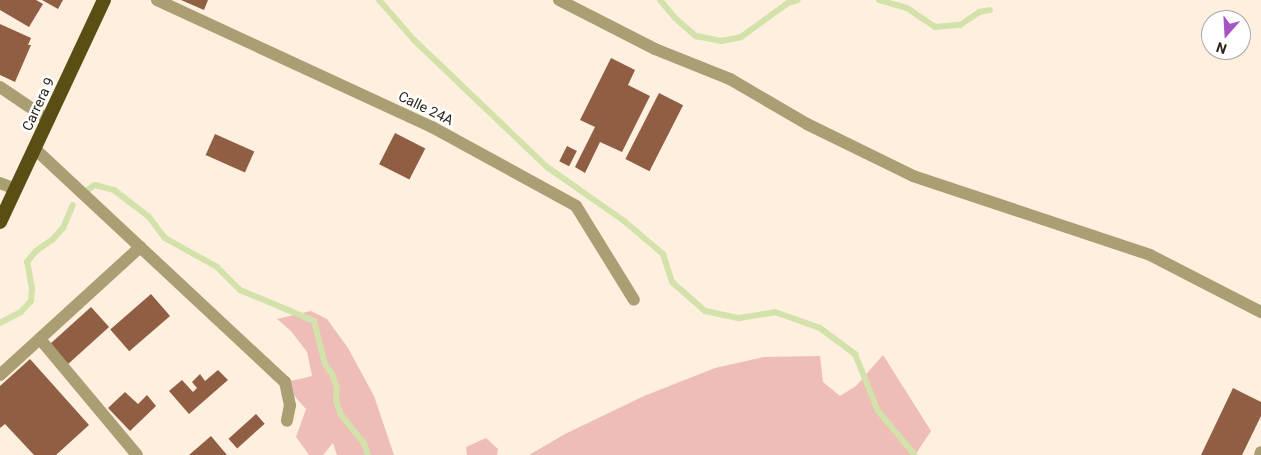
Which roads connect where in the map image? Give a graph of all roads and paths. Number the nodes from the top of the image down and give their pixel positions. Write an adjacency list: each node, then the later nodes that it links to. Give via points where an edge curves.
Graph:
1 (104, 0): 5 (highway, Carrera 9)
2 (157, 0): 11 (street, Calle 24A, via 432,127 576,206)
3 (559, 0): 12 (street, via 655,49 730,79 807,124 913,176 1150,255)
4 (0, 87): 5 (street)
5 (49, 120): 6 (highway, Carrera 9)
6 (35, 150): 8 (highway, Carrera 9); 10 (street)
7 (0, 184): 8 (street)
8 (16, 189): 9 (highway, Carrera 9)
9 (0, 222)
10 (140, 247): 13 (street); 15 (street, via 284,382 290,405)
11 (634, 300)
12 (1261, 312)
13 (40, 339): 14 (street); 16 (street)
14 (0, 374)
15 (287, 421)
16 (137, 455)

